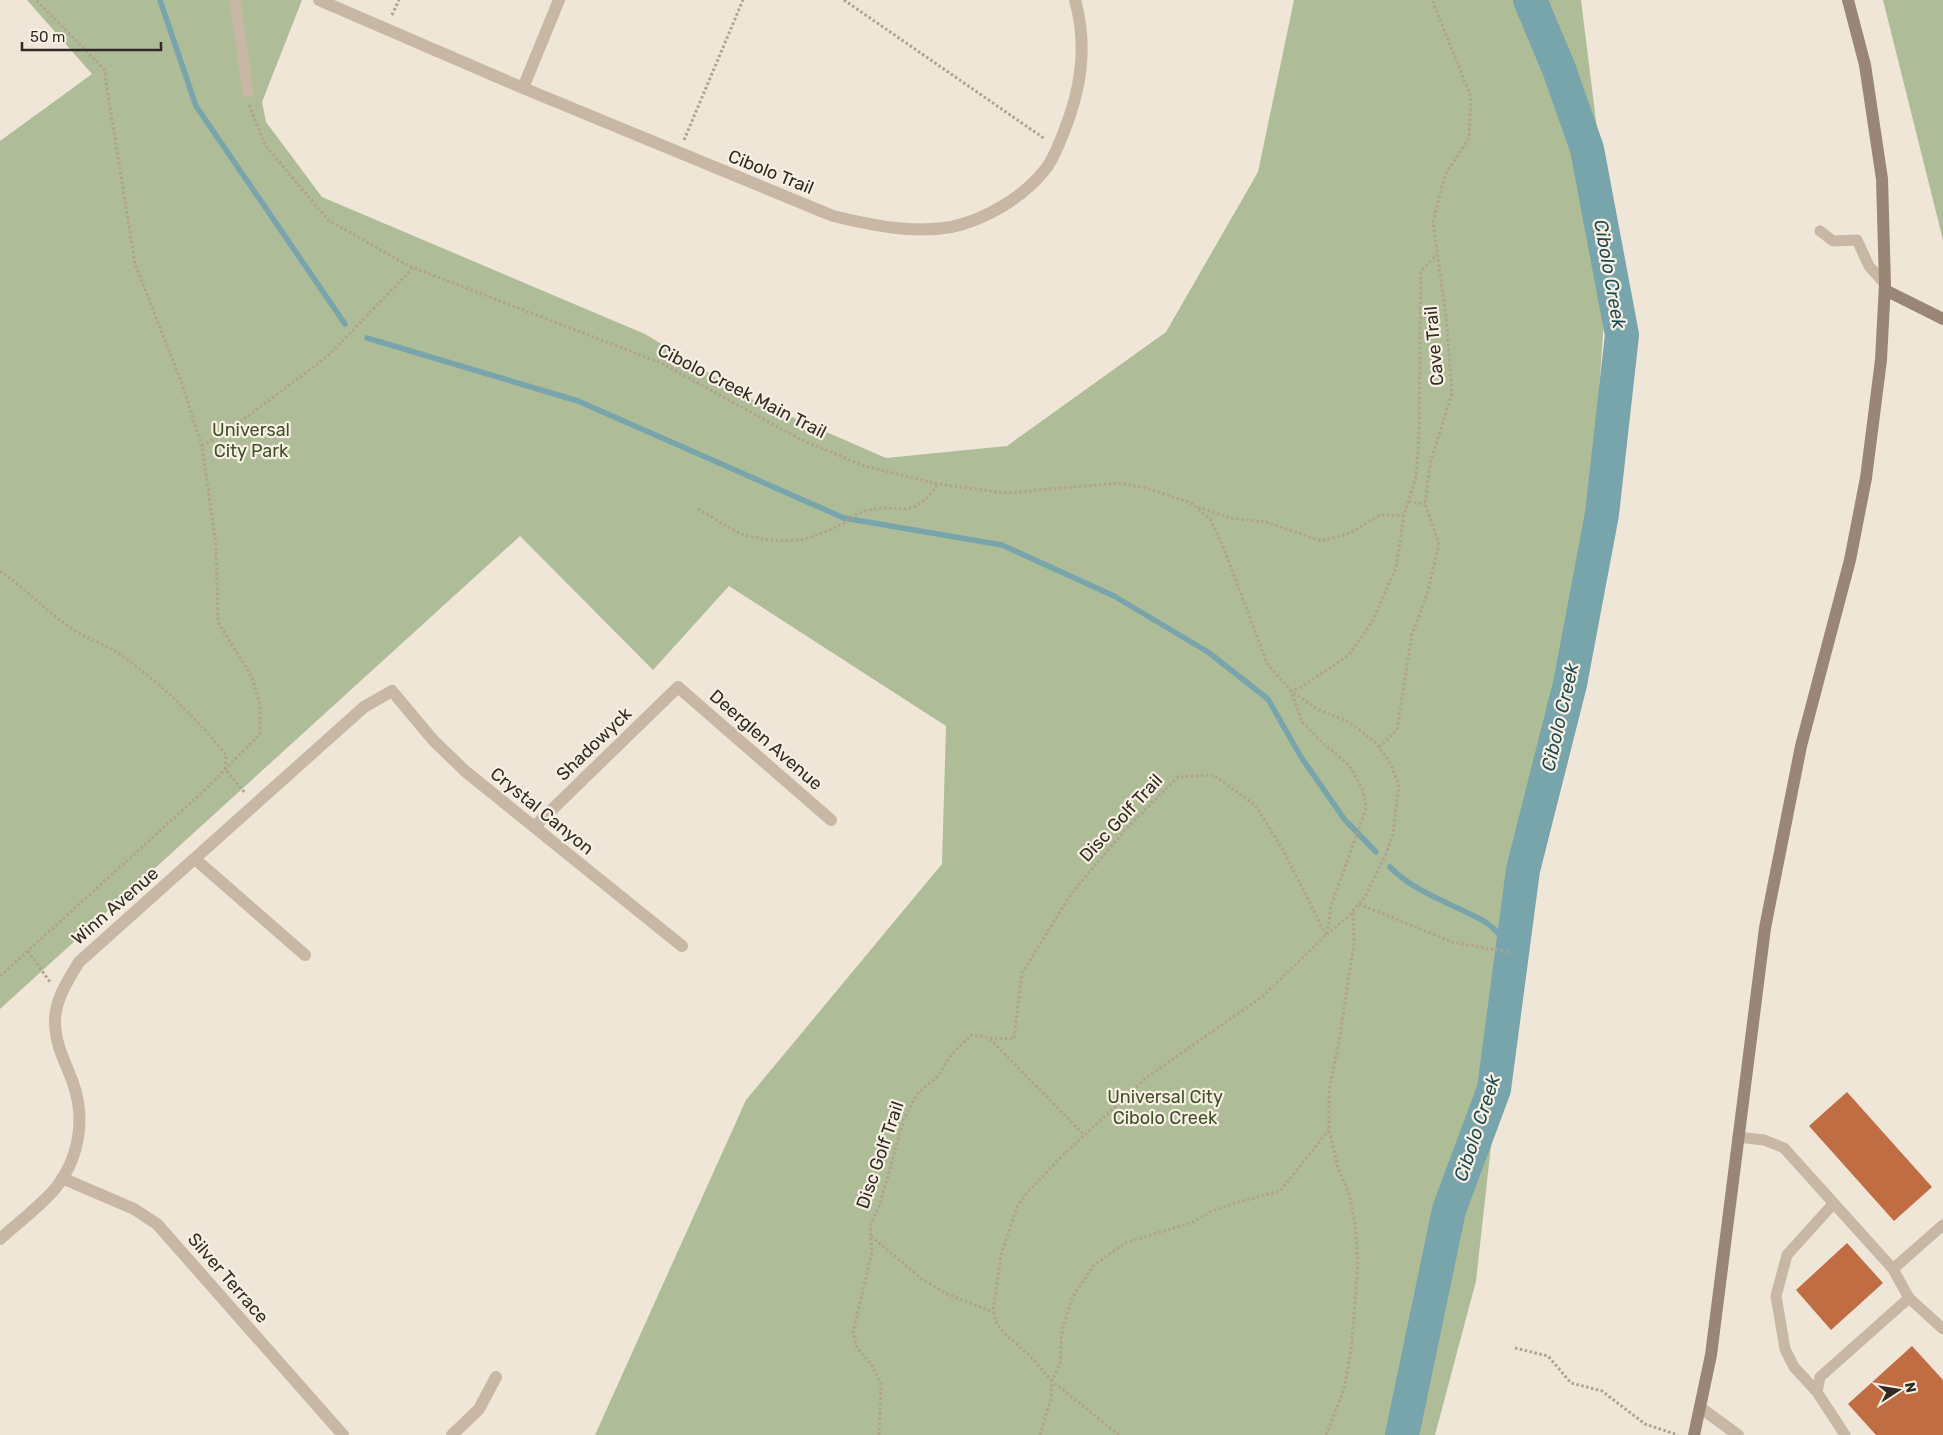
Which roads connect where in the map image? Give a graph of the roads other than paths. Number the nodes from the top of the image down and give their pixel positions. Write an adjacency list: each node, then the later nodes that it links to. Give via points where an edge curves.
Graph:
1 (235, 0): 7 (lane)
2 (319, 0): 6 (street, Cibolo Trail)
3 (559, 0): 6 (street)
4 (1075, 0): 6 (street, Cibolo Trail, via 1081,26 1082,66 1072,110 1058,148 1045,170 1025,191 992,212 951,227 876,226 834,216)
5 (1848, 0): 9 (main road, via 1866,74 1882,179)
6 (523, 88)
7 (248, 92)
8 (1820, 231): 9 (lane, via 1833,241 1857,240 1869,266)
9 (1885, 287): 10 (main road); 18 (main road, via 1882,360 1866,478 1850,560 1800,746 1765,928)
10 (1943, 319)
11 (678, 687): 13 (street, Deerglen Avenue); 14 (street, Shadowyck)
12 (392, 691): 14 (street, Crystal Canyon, via 433,740 465,771); 15 (street, Winn Avenue, via 364,707)
13 (831, 820)
14 (534, 827): 16 (street, Crystal Canyon)
15 (195, 859): 17 (street); 19 (street, Winn Avenue, via 79,962 60,995 55,1024 60,1053 79,1099 81,1128 74,1156)
16 (682, 946)
17 (305, 955)
18 (1738, 1137): 20 (lane, via 1764,1140 1784,1148); 28 (main road, via 1711,1355)
19 (62, 1178): 22 (street, Winn Avenue, via 54,1190); 29 (street, Silver Terrace, via 134,1209 157,1224)
20 (1833, 1204): 23 (lane); 27 (lane, via 1788,1256 1776,1296 1785,1349 1794,1367)
21 (1943, 1225): 23 (lane)
22 (0, 1239)
23 (1892, 1269): 24 (lane)
24 (1909, 1298): 25 (lane); 27 (lane, via 1820,1376)
25 (1943, 1329)
26 (496, 1377): 30 (street, via 480,1409)
27 (1816, 1392): 33 (lane)
28 (1701, 1408): 31 (main road); 32 (street)
29 (343, 1435)
30 (452, 1435)
31 (1694, 1435)
32 (1738, 1435)
33 (1845, 1435)

